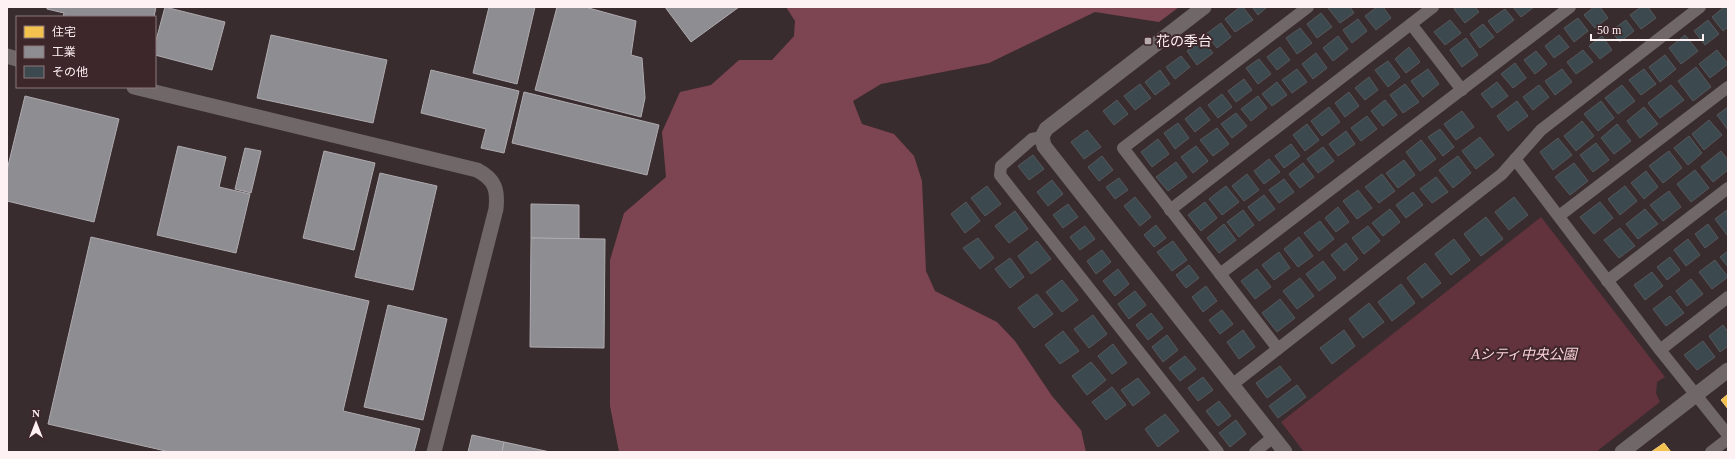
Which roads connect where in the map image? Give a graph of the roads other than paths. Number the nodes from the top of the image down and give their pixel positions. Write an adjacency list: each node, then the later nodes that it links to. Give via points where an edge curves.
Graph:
1 (1204, 7): 10 (street, via 1046,129)
2 (1308, 7): 13 (street, via 1123,148)
3 (1433, 7): 6 (street)
4 (1570, 7): 9 (street)
5 (1700, 7): 11 (street, via 1541,130)
6 (1411, 24): 9 (street); 13 (street)
7 (1728, 87): 14 (street)
8 (138, 88): 26 (street, via 477,170 487,175 497,194 496,209)
9 (1462, 90): 15 (street)
10 (1042, 137): 21 (street, via 1044,146); 27 (street, via 1032,139 1001,166 1000,175)
11 (1515, 160): 14 (street); 18 (street, via 1502,174)
12 (1728, 188): 16 (street)
13 (1170, 210): 15 (street)
14 (1559, 216): 16 (street)
15 (1220, 274): 18 (street)
16 (1607, 280): 19 (street)
17 (1728, 297): 19 (street)
18 (1278, 349): 21 (street)
19 (1660, 350): 22 (street)
20 (1728, 370): 22 (street)
21 (1233, 384): 24 (street)
22 (1696, 395): 23 (street); 30 (street)
23 (1728, 435)
24 (1273, 437): 28 (street); 29 (street)
25 (1728, 439): 31 (street)
26 (434, 452)
27 (1218, 452)
28 (1255, 452)
29 (1285, 452)
30 (1622, 452)
31 (1711, 452)

